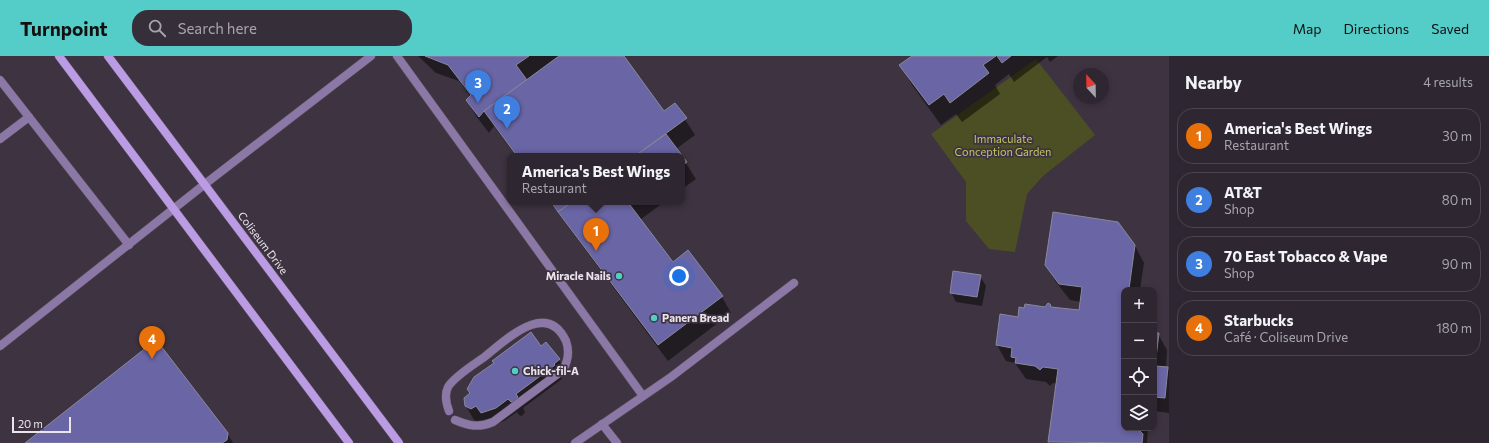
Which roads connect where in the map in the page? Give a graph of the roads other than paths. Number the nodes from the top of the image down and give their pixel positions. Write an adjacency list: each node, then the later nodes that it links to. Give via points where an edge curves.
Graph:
1 (59, 56): 9 (street)
2 (108, 56): 8 (street, Coliseum Drive)
3 (371, 56): 8 (lane)
4 (397, 56): 13 (lane)
5 (0, 80): 6 (lane)
6 (29, 117): 7 (lane); 10 (lane)
7 (0, 140)
8 (204, 184): 9 (lane); 18 (street, Coliseum Drive)
9 (174, 209): 10 (lane); 17 (street)
10 (128, 245): 12 (lane)
11 (794, 283): 13 (lane, via 671,377)
12 (0, 346)
13 (642, 396): 16 (lane)
14 (448, 411): 15 (lane, via 446,397 449,386 516,333 526,326 541,323 556,327 566,341 568,350 567,364 563,370 493,422 472,427)
15 (455, 420)
16 (602, 424): 19 (lane); 20 (lane)
17 (349, 443)
18 (399, 443)
19 (575, 443)
20 (617, 443)

